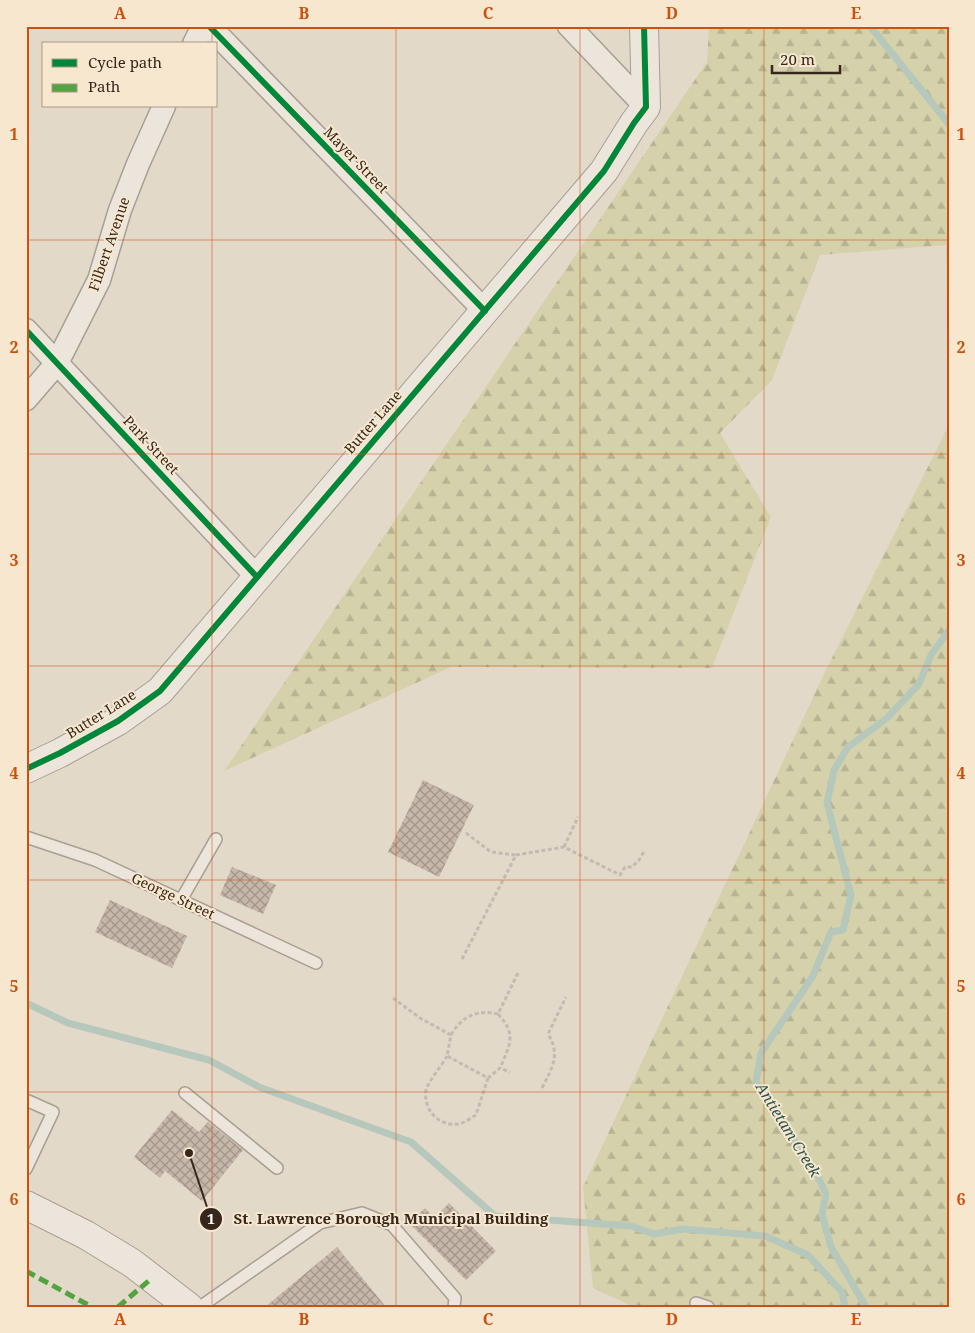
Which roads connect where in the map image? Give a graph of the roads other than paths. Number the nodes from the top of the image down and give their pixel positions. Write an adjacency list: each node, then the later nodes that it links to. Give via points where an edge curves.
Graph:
1 (202, 26): 5 (street)
2 (209, 26): 8 (street, Mayer Street)
3 (569, 26): 6 (street)
4 (644, 26): 6 (street)
5 (195, 42)
6 (646, 107): 8 (street, Butter Lane, via 604,171)
7 (163, 108): 10 (street, Filbert Avenue, via 120,210 99,280)
8 (485, 310): 12 (street, Butter Lane)
9 (26, 330): 10 (street, Park Street)
10 (57, 363): 11 (street, Filbert Avenue); 12 (street, Park Street)
11 (26, 399)
12 (257, 577): 13 (street, Butter Lane, via 160,691 118,721)
13 (26, 769)
14 (26, 837): 16 (lane, George Street, via 95,860)
15 (216, 839): 16 (lane)
16 (181, 900): 17 (lane, George Street)
17 (316, 963)
18 (185, 1093): 20 (lane)
19 (26, 1100): 21 (lane, via 53,1112)
20 (277, 1168)
21 (26, 1169)
22 (26, 1205): 24 (street, via 132,1263)
23 (696, 1303): 27 (lane)
24 (189, 1307)
25 (200, 1307): 26 (lane, via 320,1223 362,1213 392,1225 454,1298)
26 (454, 1307)
27 (708, 1307)

